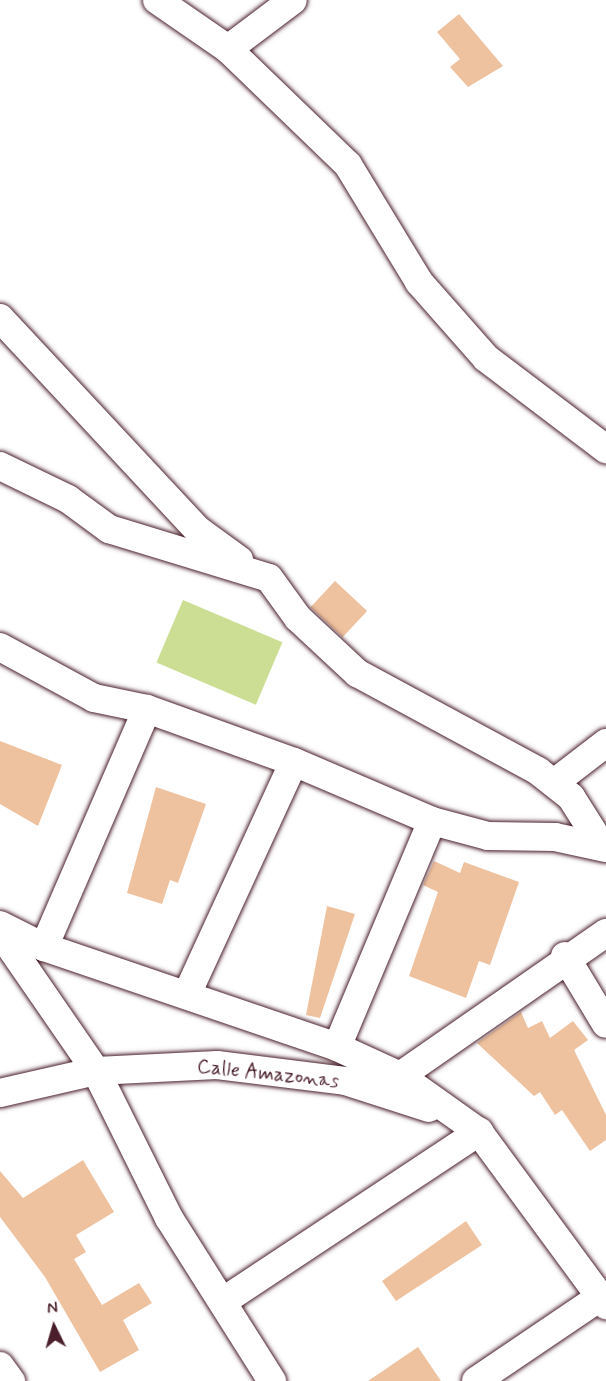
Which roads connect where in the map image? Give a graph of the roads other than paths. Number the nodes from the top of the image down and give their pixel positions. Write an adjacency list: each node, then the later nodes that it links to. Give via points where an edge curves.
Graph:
1 (157, 0): 3 (street)
2 (293, 0): 3 (street)
3 (228, 49): 5 (street, via 348,165 419,282 486,358)
4 (0, 318): 7 (street, via 198,530)
5 (605, 445)
6 (0, 466): 7 (street, via 68,498 109,529)
7 (253, 570): 12 (street, via 269,578 298,618 357,673)
8 (1, 652): 9 (street, via 94,698)
9 (147, 709): 11 (street); 18 (street)
10 (606, 743): 12 (street)
11 (294, 762): 13 (street); 20 (street)
12 (554, 783): 14 (street, via 571,797)
13 (432, 821): 14 (street, via 488,836 555,837); 22 (street)
14 (604, 847)
15 (0, 925): 18 (street)
16 (0, 932): 23 (street)
17 (606, 933): 19 (street)
18 (44, 947): 20 (street)
19 (566, 957): 21 (street); 24 (street, via 549,976 420,1058)
20 (188, 992): 22 (street)
21 (606, 1024)
22 (337, 1047): 24 (street)
23 (96, 1071): 25 (street, Calle Amazonas); 26 (street, Calle Amazonas, via 217,1065 345,1081); 27 (street, via 168,1218)
24 (400, 1076): 26 (street)
25 (0, 1093)
26 (471, 1126): 27 (street); 28 (street)
27 (225, 1300): 31 (street)
28 (603, 1301): 32 (street)
29 (0, 1366): 30 (street)
30 (11, 1381)
31 (272, 1381)
32 (476, 1381)

